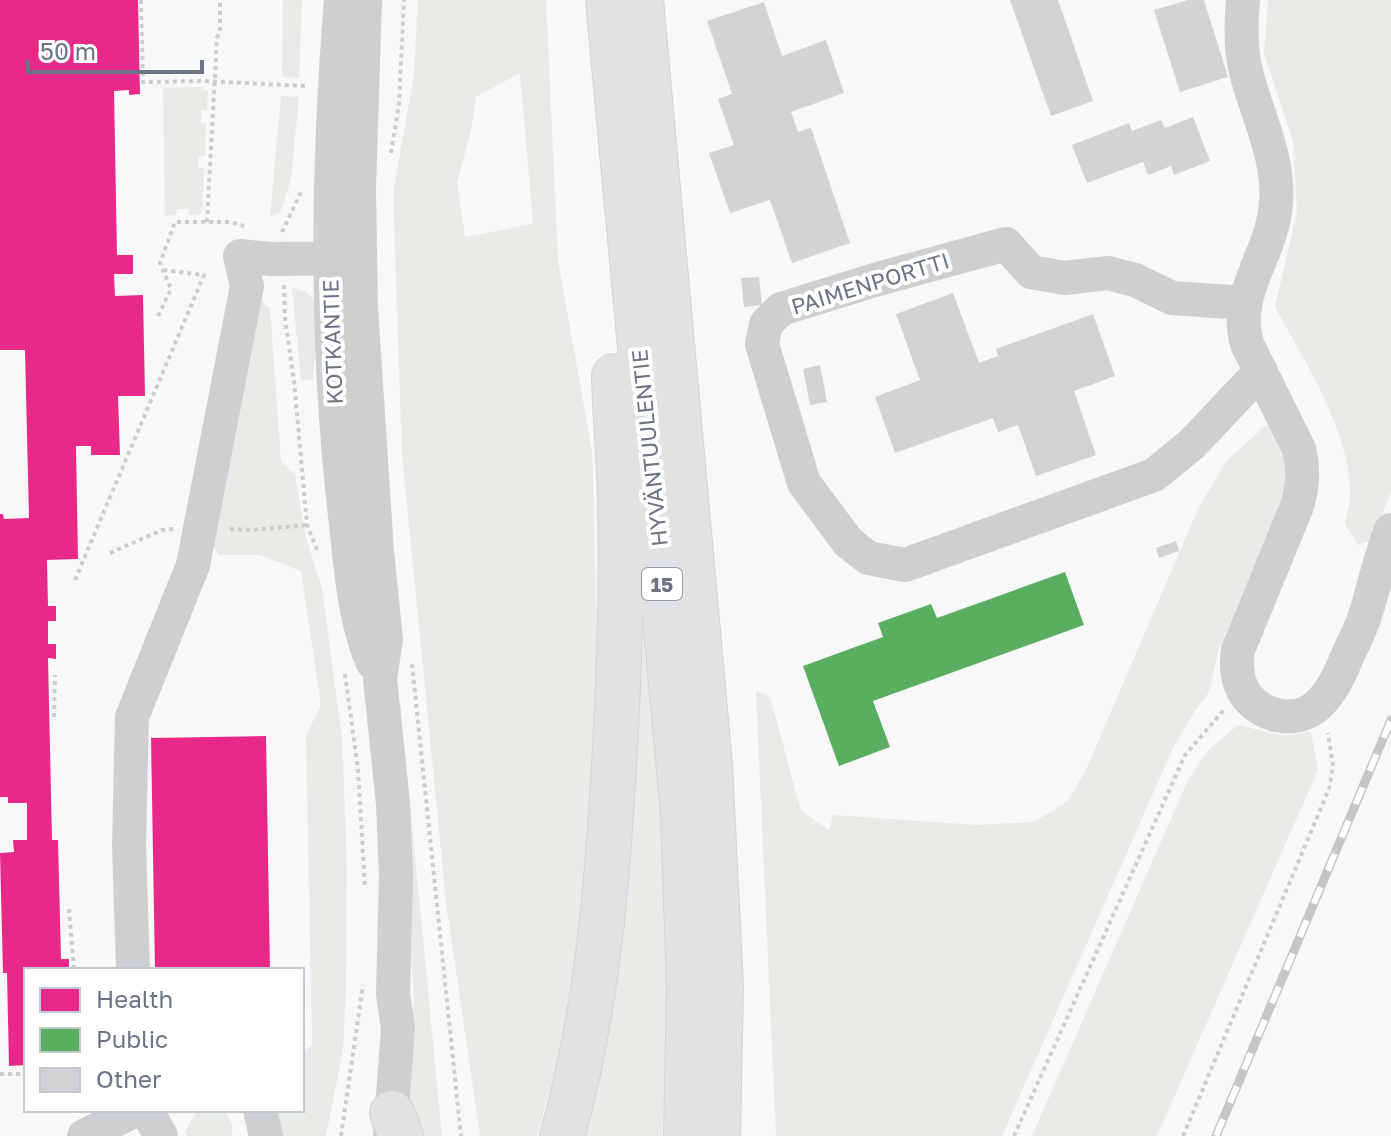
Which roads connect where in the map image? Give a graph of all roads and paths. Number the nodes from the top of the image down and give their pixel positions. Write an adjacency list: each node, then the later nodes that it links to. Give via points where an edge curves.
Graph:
1 (141, 0): 9 (path, via 143,82)
2 (220, 0): 9 (path)
3 (341, 0): 16 (street, KOTKANTIE, via 333,90)
4 (365, 0): 16 (street, KOTKANTIE)
5 (404, 0): 11 (path, via 399,104)
6 (641, 0): 34 (highway, HYVÄNTUULENTIE / 15)
7 (1243, 0): 19 (street, via 1245,67 1276,178 1273,223)
8 (610, 17): 51 (highway, via 609,249 620,496 618,708 599,943 583,1055); 52 (highway, HYVÄNTUULENTIE / 15, via 683,813 689,986)
9 (216, 82): 10 (path); 13 (path)
10 (309, 87)
11 (389, 161)
12 (303, 188): 15 (path, via 281,229)
13 (207, 222): 14 (path); 17 (path, via 175,222 160,263)
14 (231, 222)
15 (282, 237)
16 (345, 258): 23 (street, via 240,256 247,286); 39 (street, KOTKANTIE, via 329,303 337,447 364,642 380,679 393,804 396,875)
17 (163, 270): 20 (path, via 171,289); 27 (path, via 204,275)
18 (284, 286): 22 (path)
19 (1245, 303): 21 (street, via 1242,329); 21 (street, PAIMENPORTTI, via 1172,298 1108,273 1065,278 1031,272 1006,244 781,309 766,324 762,344 804,483 848,542 868,558 905,565 1154,475 1192,444)
20 (158, 316)
21 (1261, 371): 31 (street, via 1299,449 1303,486 1238,650 1236,670)
22 (307, 525): 23 (path); 26 (path)
23 (200, 527): 25 (path, via 162,530); 38 (street, via 193,565 132,717)
24 (1391, 530): 32 (street, via 1366,615 1339,676)
25 (110, 553)
26 (319, 553)
27 (75, 580)
28 (412, 661): 50 (path)
29 (344, 667): 35 (path, via 358,769)
30 (55, 675): 33 (path)
31 (1243, 691): 32 (street, via 1256,706 1274,714 1292,717); 55 (path, via 1185,755)
32 (1318, 705): 56 (path, via 1331,744 1329,789)
33 (54, 717)
34 (710, 765): 53 (highway, HYVÄNTUULENTIE / 15, via 721,987); 54 (highway, via 744,986)
35 (365, 895)
36 (69, 909): 37 (path)
37 (74, 968)
38 (133, 968)
39 (378, 988): 45 (street, KOTKANTIE, via 398,1028); 49 (path)
40 (0, 1074): 41 (path)
41 (24, 1074)
42 (132, 1112): 46 (street)
43 (147, 1112): 47 (street)
44 (260, 1112): 48 (street)
45 (387, 1130)
46 (84, 1136)
47 (161, 1136)
48 (266, 1136)
49 (341, 1136)
50 (461, 1136)
51 (562, 1136)
52 (686, 1136)
53 (718, 1136)
54 (749, 1136)
55 (1014, 1136)
56 (1183, 1136)

